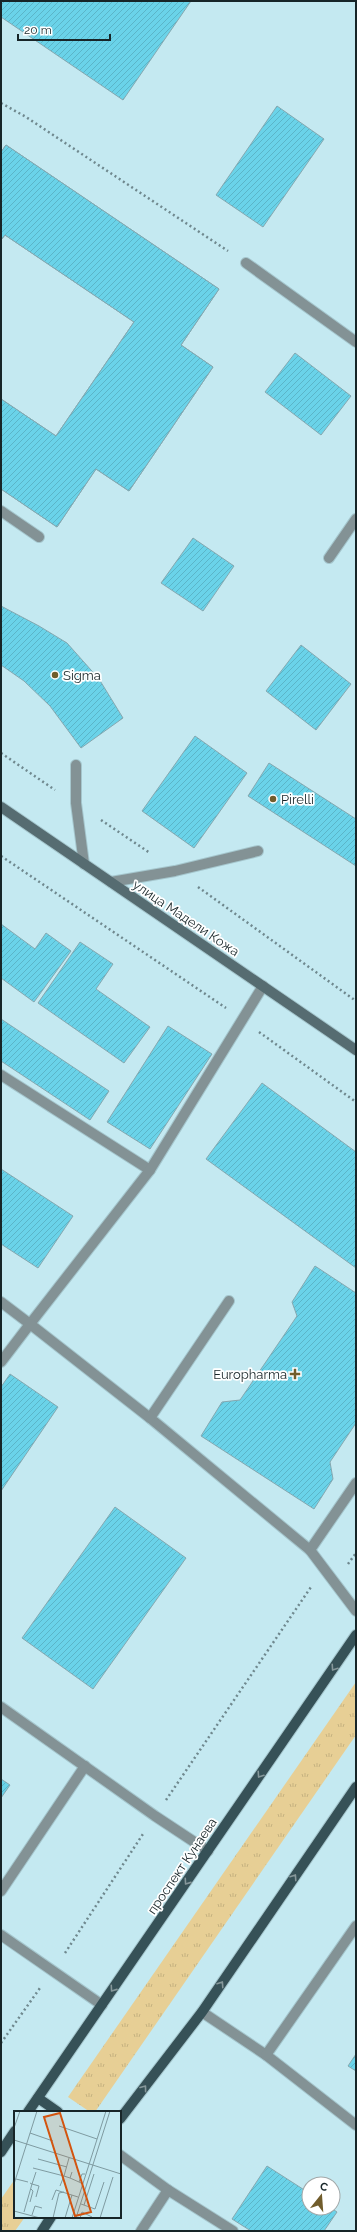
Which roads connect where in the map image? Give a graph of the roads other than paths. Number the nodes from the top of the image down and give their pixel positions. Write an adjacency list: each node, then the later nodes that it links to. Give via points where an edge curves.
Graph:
1 (246, 263): 2 (street)
2 (356, 342)
3 (1, 511): 5 (street)
4 (356, 519): 6 (street)
5 (39, 537)
6 (329, 558)
7 (76, 765): 10 (street, via 76,803)
8 (1, 807): 10 (main road, улица Мадели Кожа)
9 (258, 851): 11 (street, via 175,871)
10 (84, 864): 11 (main road, улица Мадели Кожа)
11 (111, 882): 12 (main road, улица Мадели Кожа)
12 (263, 986): 13 (main road, улица Мадели Кожа); 15 (street)
13 (356, 1050)
14 (1, 1075): 15 (street)
15 (150, 1170): 18 (street)
16 (228, 1301): 20 (street)
17 (1, 1302): 18 (street)
18 (30, 1324): 19 (street); 20 (street)
19 (1, 1362)
20 (150, 1418): 22 (street)
21 (356, 1483): 22 (street)
22 (310, 1550): 23 (street)
23 (356, 1611)
24 (356, 1635): 28 (main road, проспект Кунаева, one-way to 28)
25 (1, 1707): 26 (street)
26 (85, 1766): 28 (street); 29 (street)
27 (356, 1787): 33 (main road, one-way to 27)
28 (208, 1851): 32 (main road, проспект Кунаева, one-way to 32)
29 (1, 1891)
30 (356, 1926): 34 (street)
31 (1, 1935): 32 (street)
32 (102, 2005): 35 (main road, проспект Кунаева)
33 (202, 2012): 34 (street); 38 (main road, one-way to 33)
34 (266, 2055): 39 (street)
35 (38, 2098): 36 (main road, проспект Кунаева); 37 (main road)
36 (29, 2111)
37 (57, 2111)
38 (121, 2118)
39 (356, 2125)
40 (14, 2133): 41 (main road)
41 (1, 2152)
42 (121, 2156): 43 (street)
43 (168, 2190): 46 (street); 47 (street)
44 (50, 2218): 45 (main road)
45 (42, 2231)
46 (141, 2231)
47 (233, 2231)

